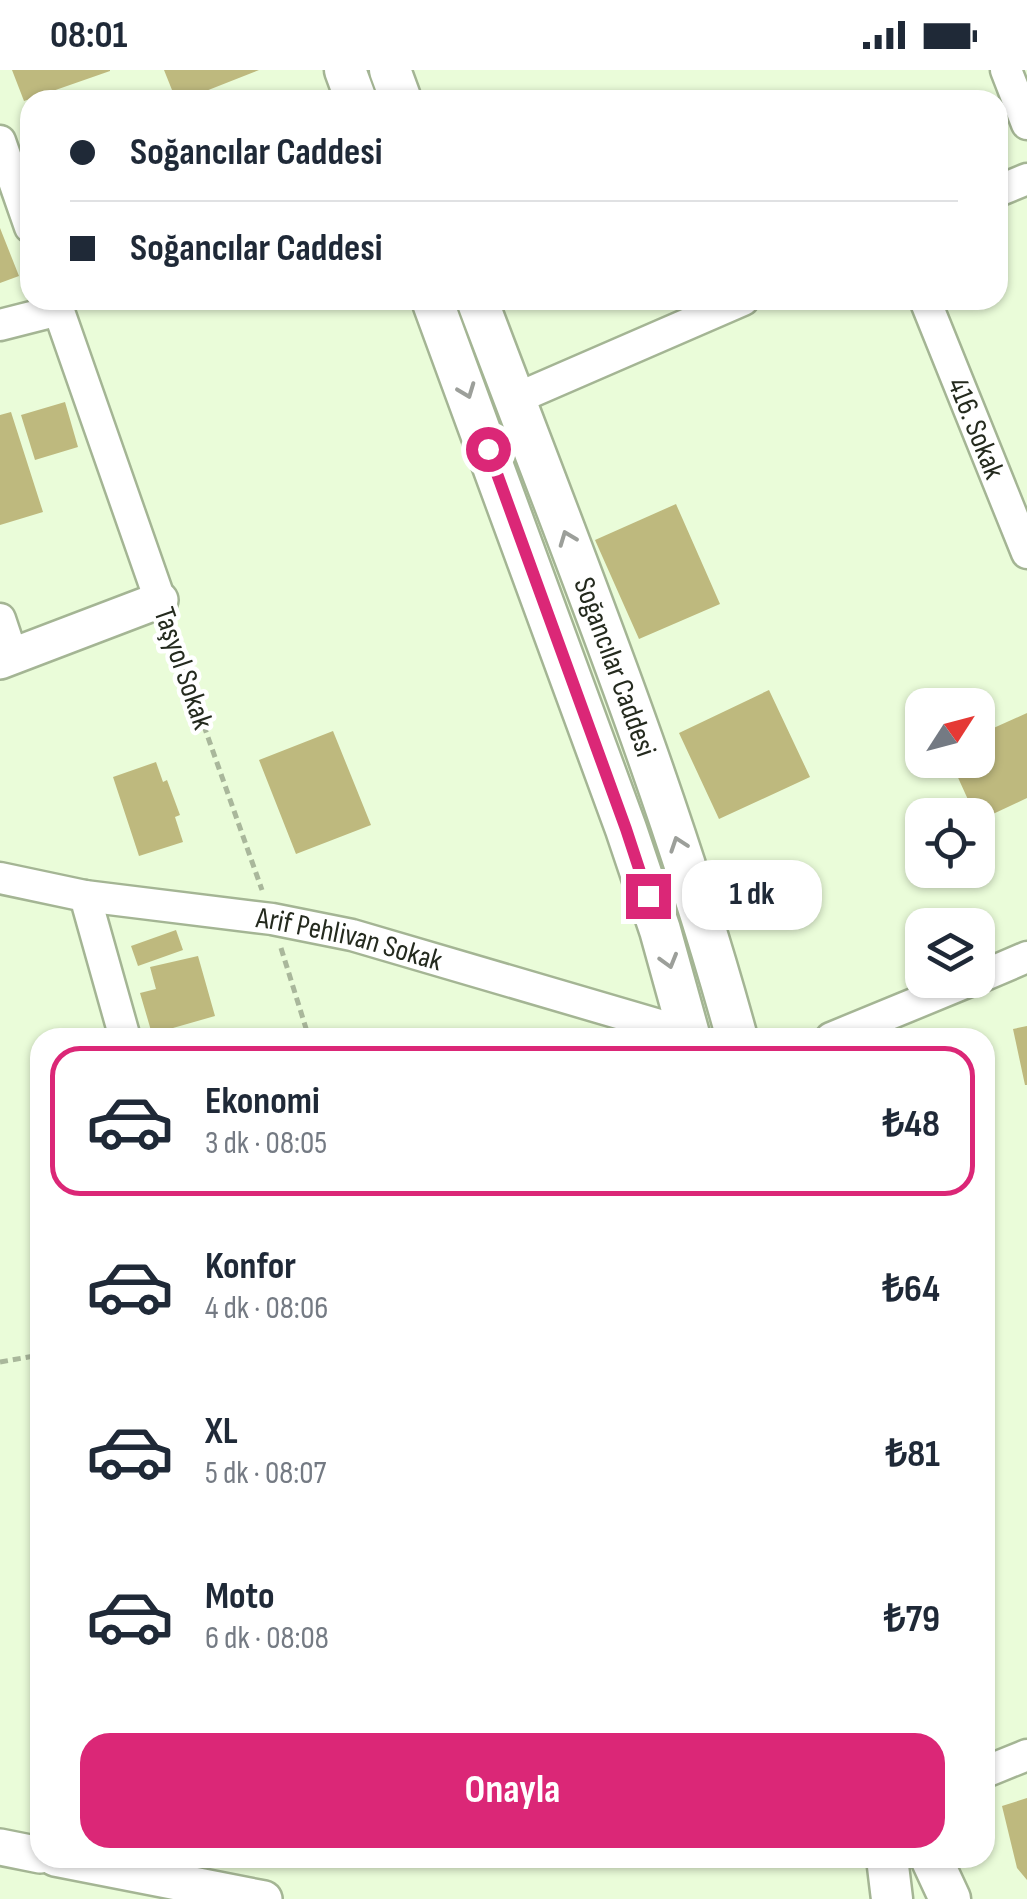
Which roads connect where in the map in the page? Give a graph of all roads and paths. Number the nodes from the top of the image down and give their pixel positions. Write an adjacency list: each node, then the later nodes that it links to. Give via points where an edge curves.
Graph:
1 (1006, 70): 2 (street)
2 (1027, 124)
3 (0, 140): 4 (street)
4 (20, 198)
5 (43, 310): 11 (street)
6 (59, 310): 14 (street, Taşyol Sokak)
7 (436, 310): 26 (main road, Soğancılar Caddesi, one-way to 26, via 626,829)
8 (481, 310): 12 (main road, Soğancılar Caddesi)
9 (720, 310): 12 (street)
10 (928, 310): 13 (street, 416. Sokak)
11 (0, 326)
12 (515, 399): 27 (main road, Soğancılar Caddesi, one-way to 12, via 679,846)
13 (1027, 554)
14 (160, 600): 16 (street); 19 (path, Taşyol Sokak)
15 (0, 619): 16 (street)
16 (6, 658)
17 (0, 878): 18 (street, Arif Pehlivan Sokak)
18 (84, 896): 19 (street, Arif Pehlivan Sokak); 23 (street)
19 (272, 919): 24 (path, Taşyol Sokak); 25 (street, Arif Pehlivan Sokak, via 352,935)
20 (1027, 957): 21 (street)
21 (995, 970)
22 (928, 998): 28 (street)
23 (122, 1028)
24 (306, 1028)
25 (663, 1028)
26 (688, 1028)
27 (734, 1028)
28 (855, 1028)
29 (30, 1357): 30 (path)
30 (0, 1362)
31 (1027, 1755): 32 (street)
32 (995, 1768)
33 (0, 1847): 34 (street)
34 (30, 1853)
35 (106, 1868): 38 (street)
36 (887, 1868): 39 (main road)
37 (935, 1868): 40 (main road)
38 (264, 1899)
39 (892, 1899)
40 (950, 1899)

